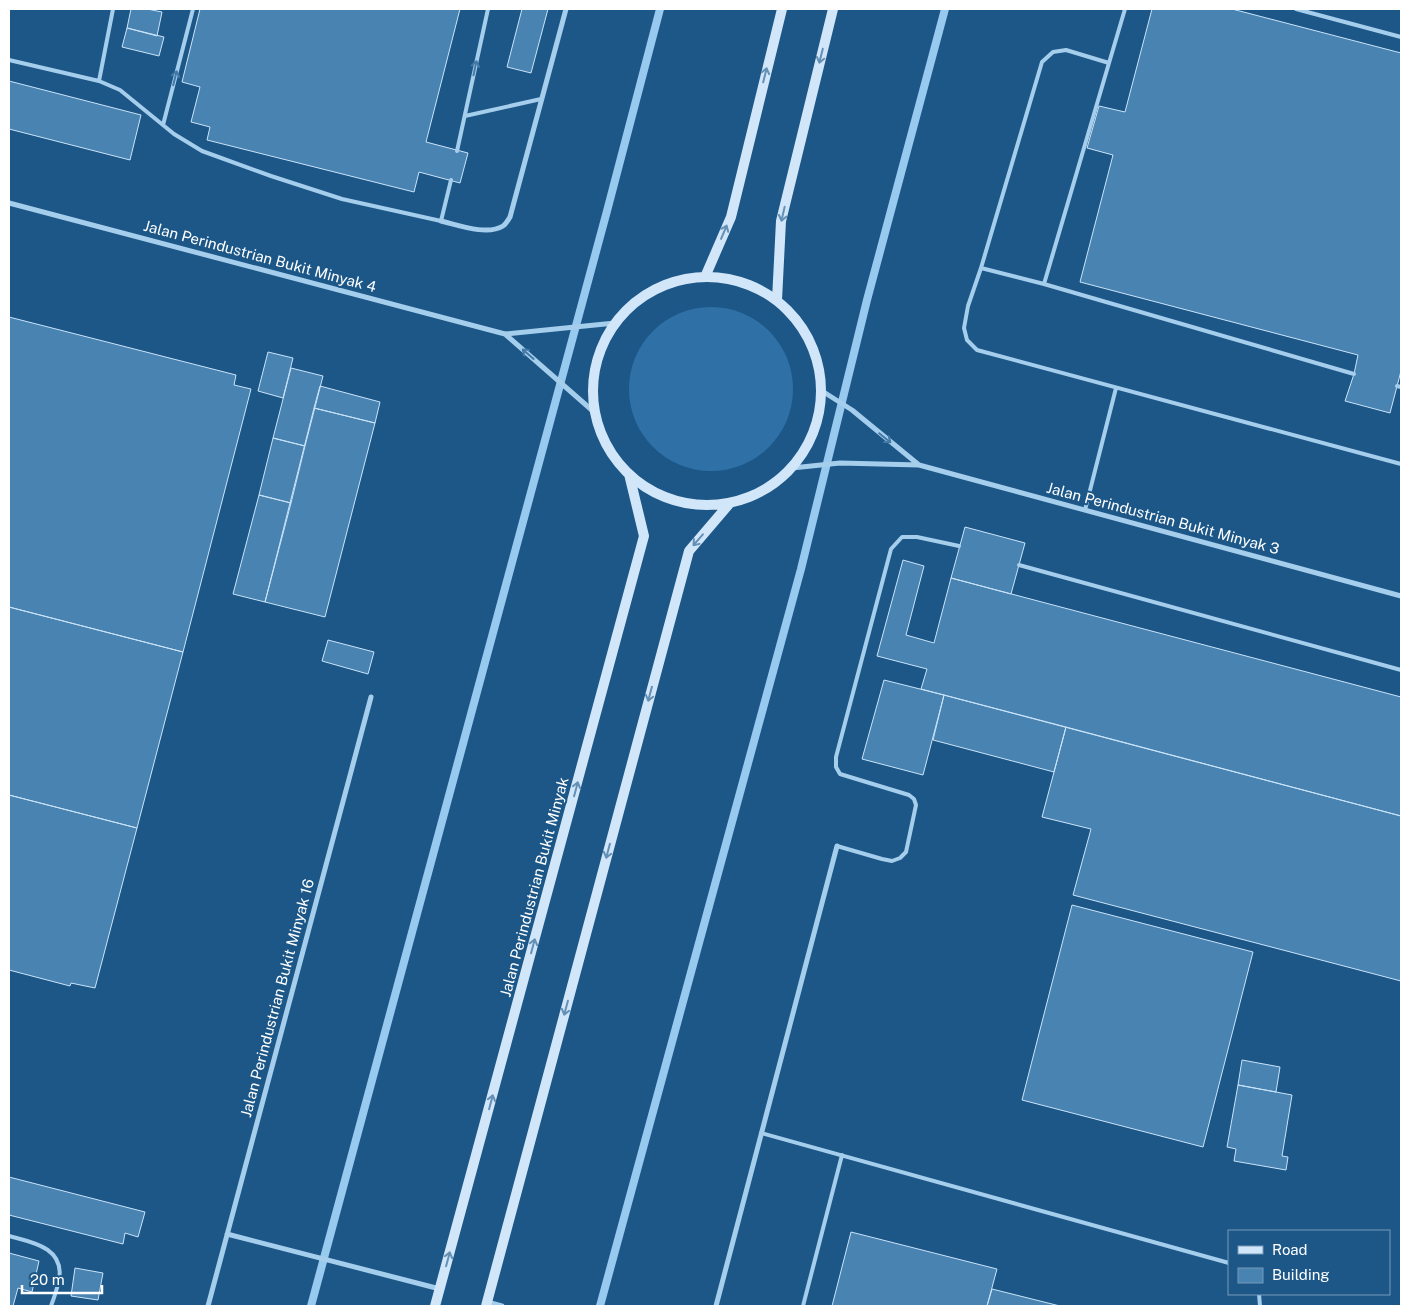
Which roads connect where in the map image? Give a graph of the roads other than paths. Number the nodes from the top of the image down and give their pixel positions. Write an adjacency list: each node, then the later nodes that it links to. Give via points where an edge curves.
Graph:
1 (113, 9): 12 (lane)
2 (193, 9): 15 (lane, one-way to 2)
3 (488, 9): 14 (lane, one-way to 3)
4 (566, 9): 13 (street)
5 (782, 9): 21 (main road, one-way to 5, via 731,217)
6 (833, 9): 23 (main road, one-way to 23, via 781,221)
7 (1124, 9): 11 (lane)
8 (1296, 9): 9 (lane)
9 (1401, 37)
10 (9, 60): 12 (lane)
11 (1109, 63): 20 (lane, via 1066,50 1053,52 1042,62); 22 (lane)
12 (99, 81): 15 (lane, via 120,90)
13 (542, 99): 14 (lane); 19 (street, via 507,222 494,229 482,230)
14 (465, 116): 16 (lane)
15 (163, 126): 19 (lane, via 202,151 271,176 342,199)
16 (458, 151)
17 (451, 180): 19 (lane)
18 (9, 203): 25 (street, Jalan Perindustrian Bukit Minyak 4)
19 (441, 221)
20 (981, 268): 22 (lane); 27 (lane, via 964,328 967,340 977,350)
21 (705, 277): 23 (main road, via 743,283); 24 (main road, via 668,284 634,303)
22 (1044, 284): 26 (lane)
23 (777, 300): 28 (main road, via 803,328 819,363)
24 (615, 323): 25 (street); 29 (main road, via 601,348 593,380)
25 (505, 334): 29 (street, one-way to 25)
26 (1354, 374)
27 (1116, 388): 30 (lane); 35 (lane)
28 (822, 391): 31 (street, one-way to 31, via 852,410); 32 (main road, via 818,419 808,445)
29 (594, 412): 33 (main road, via 607,446)
30 (1401, 464)
31 (919, 465): 32 (street, via 840,463); 35 (street, Jalan Perindustrian Bukit Minyak 3)
32 (792, 468): 34 (main road, via 764,490)
33 (629, 474): 34 (main road, via 659,494 694,504); 47 (main road, Jalan Perindustrian Bukit Minyak, one-way to 33, via 644,536)
34 (730, 503): 48 (main road, one-way to 48, via 689,551)
35 (1085, 510): 38 (street, Jalan Perindustrian Bukit Minyak 3)
36 (959, 546): 41 (lane, via 902,537 891,549 836,757 840,774 914,798 916,805 906,852 892,861)
37 (1019, 565): 39 (lane)
38 (1401, 596)
39 (1401, 670)
40 (371, 696): 44 (street, Jalan Perindustrian Bukit Minyak 16)
41 (837, 846): 42 (street)
42 (761, 1133): 43 (lane); 53 (street)
43 (842, 1155): 46 (lane); 54 (lane)
44 (228, 1234): 47 (street); 50 (street, Jalan Perindustrian Bukit Minyak 16)
45 (9, 1236): 49 (lane, via 40,1245 54,1257 59,1266 59,1278)
46 (1228, 1263)
47 (440, 1289): 51 (main road, Jalan Perindustrian Bukit Minyak)
48 (486, 1304): 52 (street)
49 (51, 1306)
50 (208, 1306)
51 (435, 1306)
52 (502, 1306)
53 (716, 1306)
54 (803, 1306)

